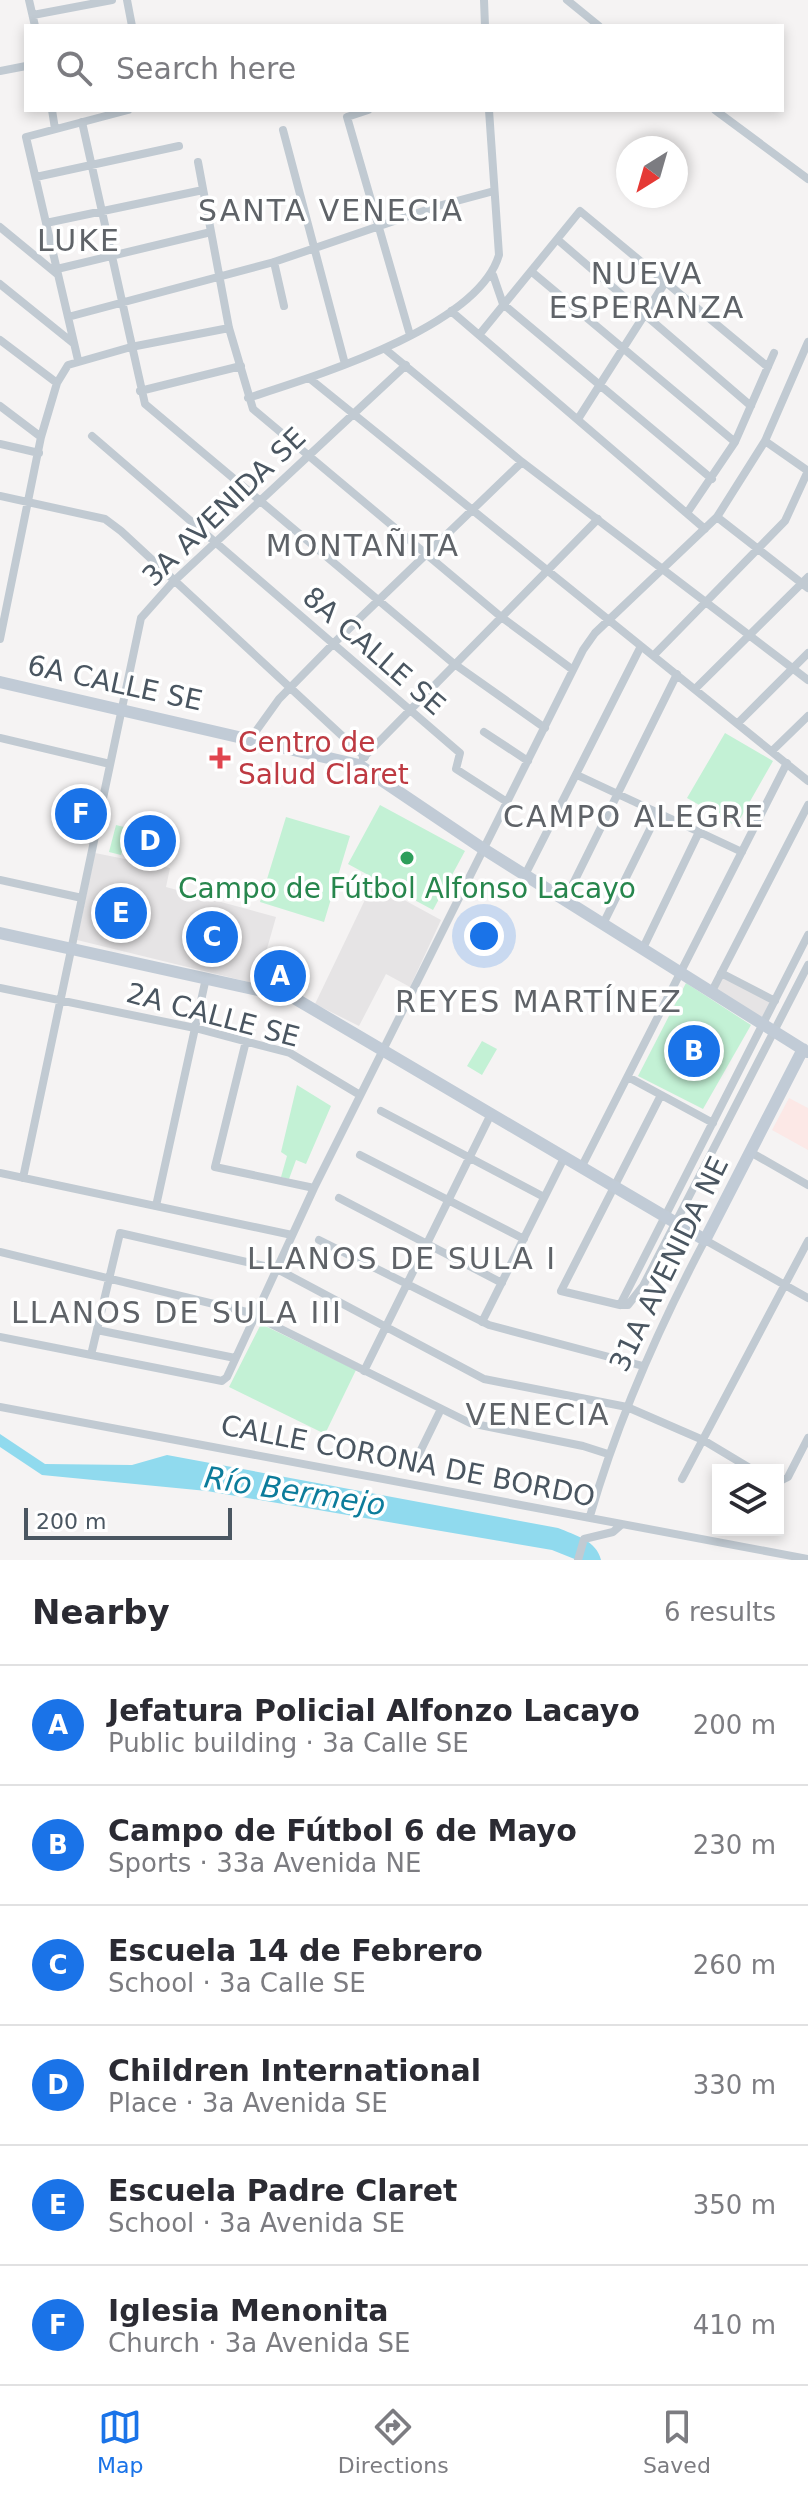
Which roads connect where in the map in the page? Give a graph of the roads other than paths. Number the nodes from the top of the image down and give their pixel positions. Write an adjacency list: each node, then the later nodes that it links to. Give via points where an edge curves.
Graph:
1 (29, 0): 6 (street)
2 (112, 0): 6 (street)
3 (127, 0): 8 (street)
4 (484, 0): 9 (street)
5 (567, 0): 10 (street)
6 (33, 15): 7 (street)
7 (35, 24)
8 (132, 24)
9 (485, 24)
10 (597, 24)
11 (24, 66): 12 (street)
12 (0, 71)
13 (52, 112): 19 (street)
14 (120, 112): 18 (street)
15 (362, 112): 31 (street, via 347,117)
16 (489, 112): 27 (street)
17 (718, 112): 25 (street)
18 (82, 122): 19 (street); 23 (street)
19 (55, 129): 24 (street, via 26,137)
20 (283, 130): 34 (street)
21 (179, 146): 23 (street)
22 (198, 162): 26 (street)
23 (92, 167): 24 (street); 28 (street)
24 (36, 177): 29 (street)
25 (808, 179)
26 (203, 190): 28 (street); 32 (street)
27 (494, 191): 31 (street); 39 (street, via 499,255)
28 (102, 213): 29 (street); 35 (street)
29 (46, 223): 37 (street)
30 (0, 227): 37 (street)
31 (378, 227): 34 (street); 50 (street)
32 (211, 232): 35 (street); 40 (street)
33 (558, 240): 38 (street); 41 (street, via 580,211); 47 (street)
34 (315, 248): 36 (street); 60 (street)
35 (111, 256): 37 (street); 43 (street)
36 (274, 262): 40 (street); 45 (street)
37 (57, 271): 48 (street)
38 (532, 272): 44 (street); 56 (street)
39 (493, 275): 44 (street); 46 (street)
40 (219, 277): 43 (street); 49 (street)
41 (666, 281): 47 (street); 63 (street)
42 (0, 284): 54 (street)
43 (121, 302): 48 (street); 55 (street)
44 (503, 304): 51 (street); 66 (street)
45 (284, 306)
46 (451, 311): 50 (street); 51 (street)
47 (645, 315): 56 (street); 70 (street)
48 (68, 317): 54 (street)
49 (229, 328): 55 (street); 62 (street)
50 (410, 335): 57 (street)
51 (479, 335): 72 (street)
52 (0, 340): 65 (street)
53 (808, 342): 75 (street)
54 (74, 344): 59 (street)
55 (131, 347): 59 (street); 67 (street)
56 (623, 348): 66 (street); 76 (street)
57 (385, 349): 60 (street); 61 (street)
58 (774, 353): 63 (street)
59 (78, 360): 65 (street, via 68,365)
60 (345, 364): 64 (street)
61 (406, 365): 71 (street, 3A AVENIDA SE); 80 (street)
62 (241, 366): 67 (street); 68 (street)
63 (768, 367): 70 (street)
64 (309, 378): 68 (street); 71 (street)
65 (57, 383): 74 (street)
66 (601, 383): 72 (street); 82 (street)
67 (140, 391): 84 (street, via 145,404)
68 (248, 398): 79 (street, via 259,416)
69 (0, 406): 74 (street)
70 (751, 406): 76 (street)
71 (352, 416): 79 (street, 3A AVENIDA SE); 86 (street)
72 (578, 419): 87 (street)
73 (92, 436): 91 (street, 8A CALLE SE)
74 (41, 437): 78 (street)
75 (765, 441): 81 (street); 88 (street)
76 (735, 442): 82 (street)
77 (0, 444): 78 (street)
78 (39, 453): 85 (street)
79 (307, 457): 84 (street, 3A AVENIDA SE); 93 (street)
80 (522, 462): 86 (street); 89 (street)
81 (808, 471): 92 (street, via 785,521)
82 (712, 479): 87 (street)
83 (0, 496): 85 (street)
84 (261, 501): 91 (street, 3A AVENIDA SE); 98 (street)
85 (27, 502): 96 (street, via 105,519); 103 (street)
86 (471, 510): 93 (street); 95 (street)
87 (687, 513): 90 (street)
88 (717, 517): 90 (street); 92 (street)
89 (598, 519): 94 (street); 95 (street)
90 (705, 529): 94 (street)
91 (215, 543): 96 (street, 3A AVENIDA SE); 104 (street, 8A CALLE SE)
92 (760, 550): 97 (street); 99 (street)
93 (426, 554): 98 (street); 100 (street)
94 (663, 567): 99 (street); 101 (street)
95 (546, 569): 100 (street); 101 (street)
96 (173, 582): 114 (street); 116 (street, 3A AVENIDA SE, via 141,618)
97 (806, 583): 102 (street)
98 (380, 599): 104 (street); 108 (street)
99 (706, 601): 102 (street); 107 (street)
100 (500, 616): 108 (street); 110 (street)
101 (610, 619): 105 (street); 110 (street)
102 (749, 633): 109 (street); 115 (street)
103 (0, 639)
104 (333, 644): 114 (street); 117 (street, 8A CALLE SE)
105 (641, 646): 107 (street); 129 (street)
106 (808, 653): 109 (street)
107 (654, 655): 111 (street)
108 (453, 663): 117 (street); 120 (street)
109 (793, 668): 112 (street); 119 (street)
110 (573, 670): 120 (street)
111 (677, 674): 115 (street); 131 (street)
112 (808, 680)
113 (0, 682): 116 (street, 6A CALLE SE)
114 (293, 687): 123 (street); 125 (street)
115 (695, 689): 119 (street)
116 (122, 708): 123 (street, 6A CALLE SE); 128 (street, 3A AVENIDA SE)
117 (408, 711): 125 (street); 132 (street, 8A CALLE SE, via 460,753 456,769)
118 (808, 716): 124 (street)
119 (738, 723): 124 (street)
120 (545, 728): 126 (street)
121 (484, 732): 126 (street)
122 (0, 738): 128 (street)
123 (251, 738): 125 (street, 6A CALLE SE)
124 (772, 751): 127 (street)
125 (362, 761): 137 (street, 6A CALLE SE)
126 (528, 761): 132 (street)
127 (787, 763): 130 (street); 138 (street)
128 (110, 764): 141 (street, 3A AVENIDA SE)
129 (577, 775): 131 (street); 139 (street)
130 (808, 781)
131 (618, 795): 134 (street); 142 (street)
132 (507, 802): 137 (street)
133 (808, 805): 135 (street)
134 (658, 813): 136 (street); 143 (street)
135 (805, 820): 150 (street)
136 (699, 832): 138 (street); 146 (street)
137 (482, 848): 139 (street, 6A CALLE SE); 160 (street)
138 (742, 852): 149 (street)
139 (526, 873): 142 (street, 6A CALLE SE)
140 (0, 880): 141 (street)
141 (82, 898): 147 (street, 3A AVENIDA SE)
142 (566, 898): 143 (street, 6A CALLE SE)
143 (604, 922): 146 (street, 6A CALLE SE)
144 (0, 933): 147 (street)
145 (808, 935): 155 (street)
146 (644, 946): 149 (street, 6A CALLE SE)
147 (72, 948): 151 (street); 154 (street, 3A AVENIDA SE)
148 (808, 965): 157 (street)
149 (682, 970): 153 (street, 6A CALLE SE); 161 (street)
150 (721, 973): 153 (street); 155 (street)
151 (206, 978): 156 (street); 160 (street, via 294,998)
152 (0, 988): 154 (street, 2A CALLE SE)
153 (712, 991): 157 (street, 6A CALLE SE)
154 (61, 1001): 156 (street, 2A CALLE SE); 173 (street, 3A AVENIDA SE)
155 (775, 1001): 157 (street)
156 (195, 1028): 158 (street, 2A CALLE SE); 180 (street)
157 (768, 1028): 159 (street, 6A CALLE SE); 166 (street); 195 (street, via 643,1286 628,1305)
158 (246, 1041): 162 (street, 2A CALLE SE, via 296,1055); 176 (street, via 215,1167)
159 (806, 1048): 167 (street, 31A AVENIDA NE)
160 (383, 1050): 162 (street); 165 (street)
161 (628, 1077): 163 (street); 171 (street)
162 (360, 1095): 176 (street)
163 (661, 1095): 166 (street); 175 (street)
164 (381, 1111): 169 (street)
165 (490, 1116): 169 (street); 170 (street)
166 (713, 1123): 181 (street)
167 (752, 1153): 174 (street); 185 (street, 31A AVENIDA NE)
168 (360, 1155): 179 (street)
169 (469, 1157): 177 (street); 179 (street)
170 (564, 1158): 171 (street); 177 (street)
171 (581, 1168): 175 (street)
172 (0, 1173): 173 (street)
173 (23, 1178): 180 (street)
174 (808, 1185)
175 (614, 1187): 181 (street); 195 (street, via 561,1291)
176 (314, 1188): 182 (street)
177 (544, 1197): 183 (street)
178 (339, 1198): 187 (street)
179 (447, 1202): 183 (street); 187 (street)
180 (156, 1206): 182 (street)
181 (665, 1217): 185 (street); 195 (street)
182 (292, 1235): 189 (street)
183 (524, 1239): 191 (street)
184 (319, 1240): 192 (street)
185 (705, 1240): 193 (street); 204 (street, 31A AVENIDA NE)
186 (808, 1241): 193 (street)
187 (426, 1244): 191 (street); 192 (street)
188 (0, 1252): 190 (street)
189 (277, 1269): 190 (street, via 120,1233); 196 (street); 199 (street)
190 (110, 1278): 196 (street); 200 (street)
191 (502, 1283): 198 (street)
192 (406, 1284): 198 (street); 199 (street)
193 (784, 1285): 194 (street); 210 (street)
194 (808, 1298)
195 (620, 1305)
196 (255, 1314): 203 (street)
197 (265, 1321): 205 (street)
198 (482, 1322): 204 (street)
199 (385, 1327): 205 (street); 207 (street, via 484,1379)
200 (97, 1330): 202 (street); 203 (street)
201 (0, 1337): 202 (street)
202 (91, 1355): 203 (street, via 222,1381)
203 (235, 1358)
204 (643, 1366): 207 (street, 31A AVENIDA NE)
205 (364, 1371): 208 (street)
206 (0, 1407): 216 (street, CALLE CORONA DE BORDO)
207 (627, 1407): 210 (street); 211 (street, 31A AVENIDA NE)
208 (441, 1409): 211 (street, via 470,1423); 212 (street)
209 (808, 1438): 215 (street)
210 (703, 1440): 213 (street); 214 (street)
211 (608, 1454): 216 (street, 31A AVENIDA NE)
212 (418, 1456)
213 (743, 1464)
214 (682, 1479)
215 (784, 1479)
216 (590, 1516): 217 (street, CALLE CORONA DE BORDO)
217 (621, 1525): 218 (street, CALLE CORONA DE BORDO); 219 (street, via 584,1539)
218 (808, 1559)
219 (578, 1560)

